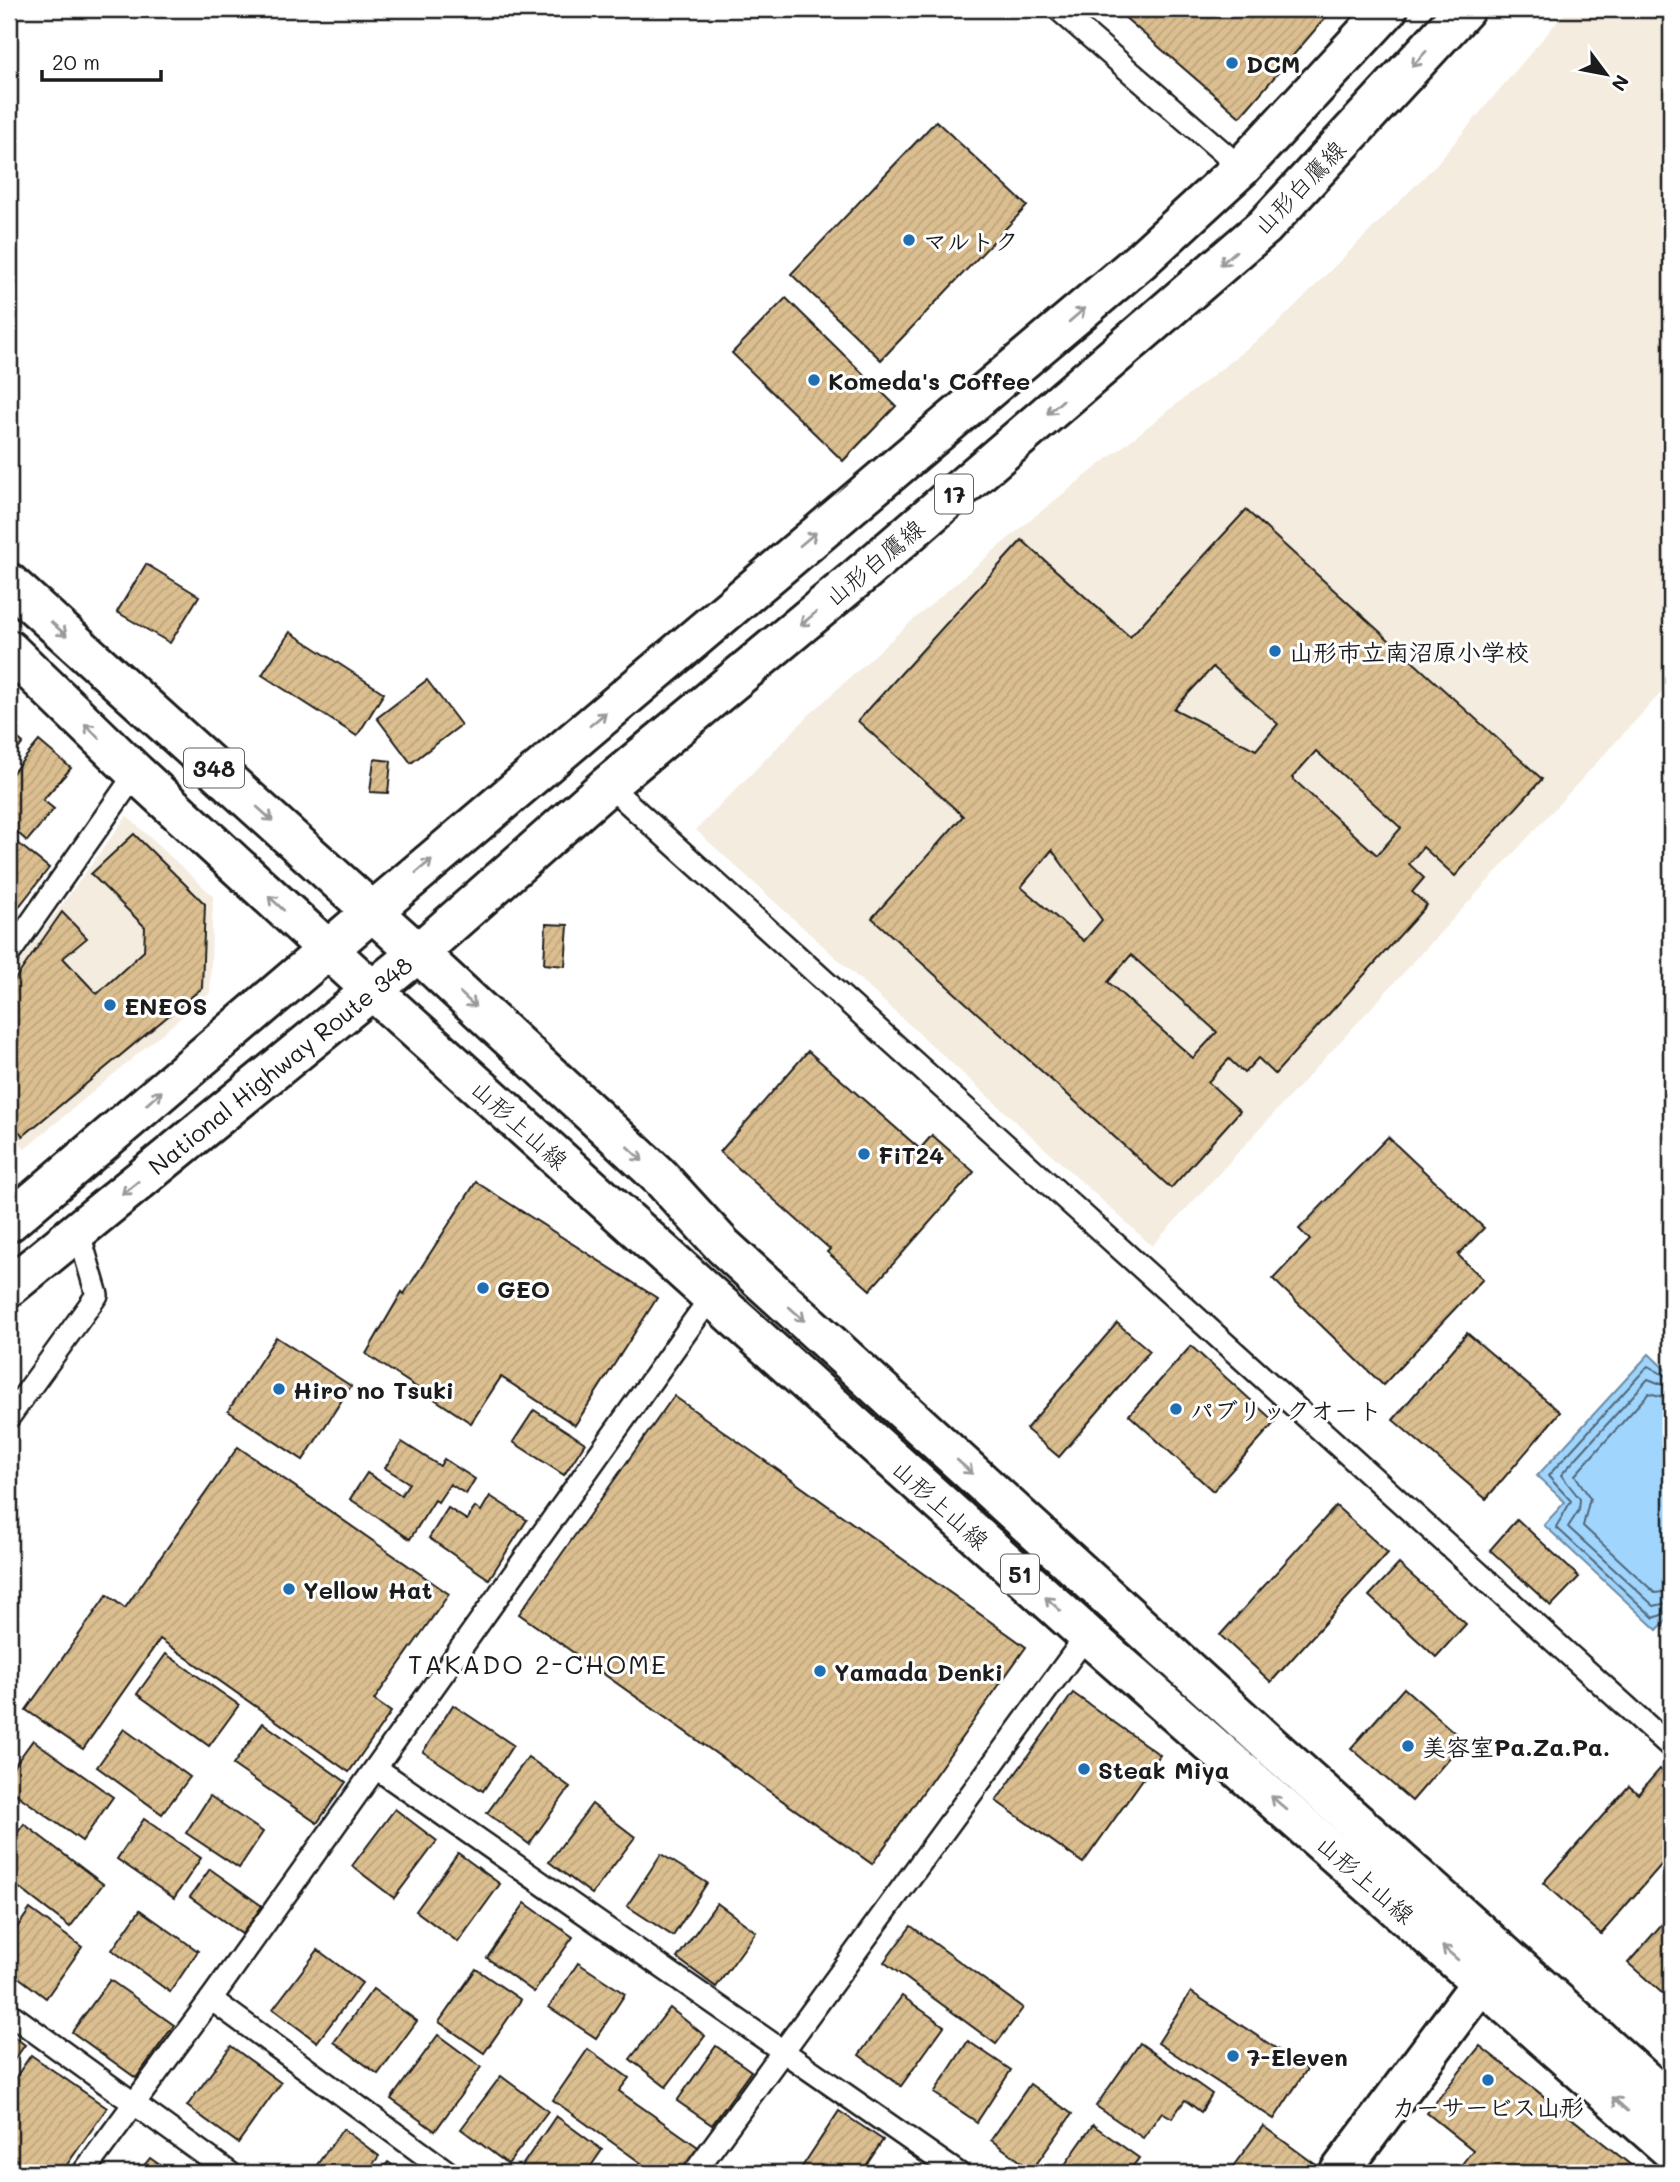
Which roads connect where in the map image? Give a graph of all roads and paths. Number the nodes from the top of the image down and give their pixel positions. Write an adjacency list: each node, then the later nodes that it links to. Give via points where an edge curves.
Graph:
1 (1058, 9): 4 (lane)
2 (1388, 9): 4 (main road, 17)
3 (1465, 9): 8 (main road, 山形白鷹線 / 17, one-way to 8, via 1264,227 857,578)
4 (1241, 168): 9 (main road, 17, one-way to 4, via 815,533 1029,357)
5 (9, 583): 9 (main road, National Highway Route 348 / 348, one-way to 9)
6 (9, 650): 7 (main road, 348, one-way to 6)
7 (136, 772): 10 (main road, 348, one-way to 7); 12 (lane)
8 (608, 785): 11 (main road, 山形白鷹線 / 17); 20 (lane)
9 (373, 911): 10 (main road); 11 (main road, National Highway Route 348 / 348)
10 (326, 950): 13 (main road, 348); 14 (main road, one-way to 10)
11 (418, 953): 13 (main road, National Highway Route 348); 27 (main road, 山形上山線 / 51, one-way to 27, via 659,1177 723,1246)
12 (9, 954)
13 (374, 992): 15 (main road, National Highway Route 348, one-way to 15); 17 (main road, 山形上山線 / 51)
14 (9, 1222)
15 (78, 1230): 16 (main road, National Highway Route 348); 18 (lane, via 97,1295)
16 (9, 1287)
17 (711, 1297): 19 (main road, 山形上山線 / 51, one-way to 17); 21 (lane)
18 (9, 1417)
19 (1087, 1635): 22 (main road, 山形上山線 / 51, one-way to 19); 25 (lane)
20 (1671, 1747)
21 (376, 1768): 23 (lane); 25 (lane)
22 (1482, 1981): 28 (main road, 山形上山線 / 51, one-way to 22); 34 (main road)
23 (211, 1999): 26 (lane); 31 (lane)
24 (9, 2013): 26 (lane)
25 (783, 2052): 32 (lane); 33 (lane)
26 (135, 2102): 29 (lane); 30 (lane)
27 (1671, 2105)
28 (1671, 2150)
29 (83, 2173)
30 (230, 2173)
31 (449, 2173)
32 (694, 2173)
33 (958, 2173)
34 (1339, 2173)

